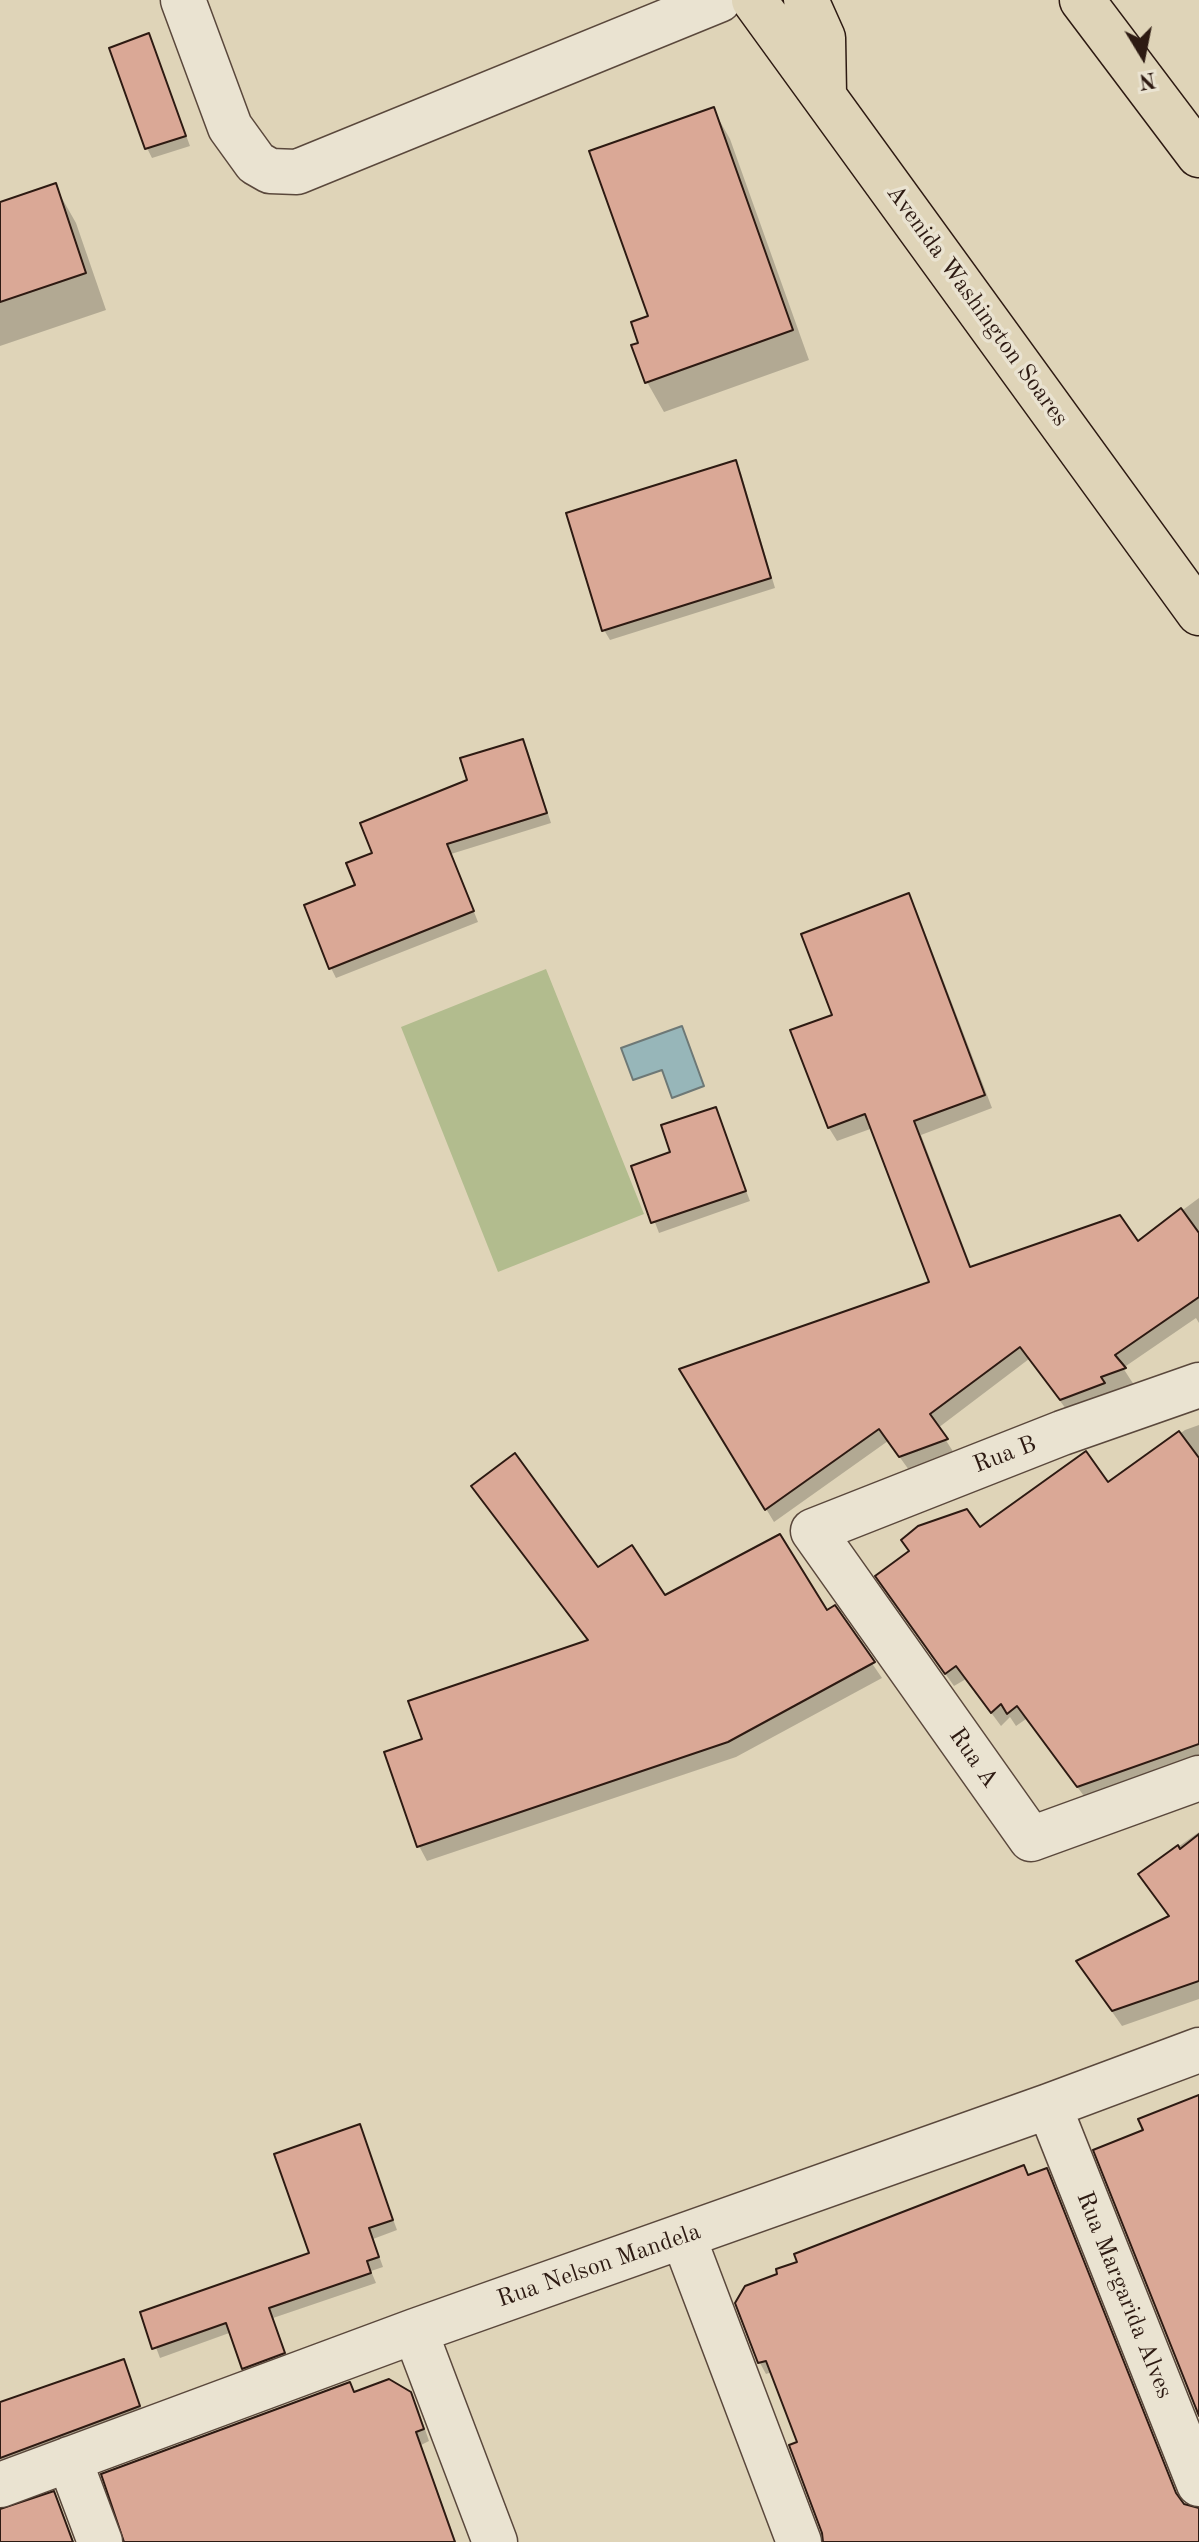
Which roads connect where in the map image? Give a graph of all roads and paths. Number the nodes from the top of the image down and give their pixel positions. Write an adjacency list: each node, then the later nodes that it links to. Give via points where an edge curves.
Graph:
1 (183, 0): 2 (street, via 230,127 256,163 270,171 297,172)
2 (719, 0)
3 (754, 0): 6 (highway, Avenida Washington Soares)
4 (806, 0): 6 (highway, via 823,38)
5 (1082, 0): 7 (highway)
6 (824, 94): 8 (highway, Avenida Washington Soares)
7 (1199, 155)
8 (1199, 613)
9 (1199, 1385): 10 (street, Rua B)
10 (813, 1531): 11 (street, Rua A, via 1031,1839)
11 (1199, 1778)
12 (1199, 2050): 13 (street, Rua Nelson Mandela)
13 (1049, 2106): 14 (street, Rua Nelson Mandela); 17 (street, Rua Margarida Alves)
14 (683, 2236): 15 (street, Rua Nelson Mandela); 21 (street)
15 (415, 2331): 16 (street, Rua Nelson Mandela); 20 (street)
16 (69, 2459): 18 (street, Rua Nelson Mandela); 19 (street)
17 (1199, 2484)
18 (0, 2485)
19 (100, 2542)
20 (495, 2542)
21 (799, 2542)

